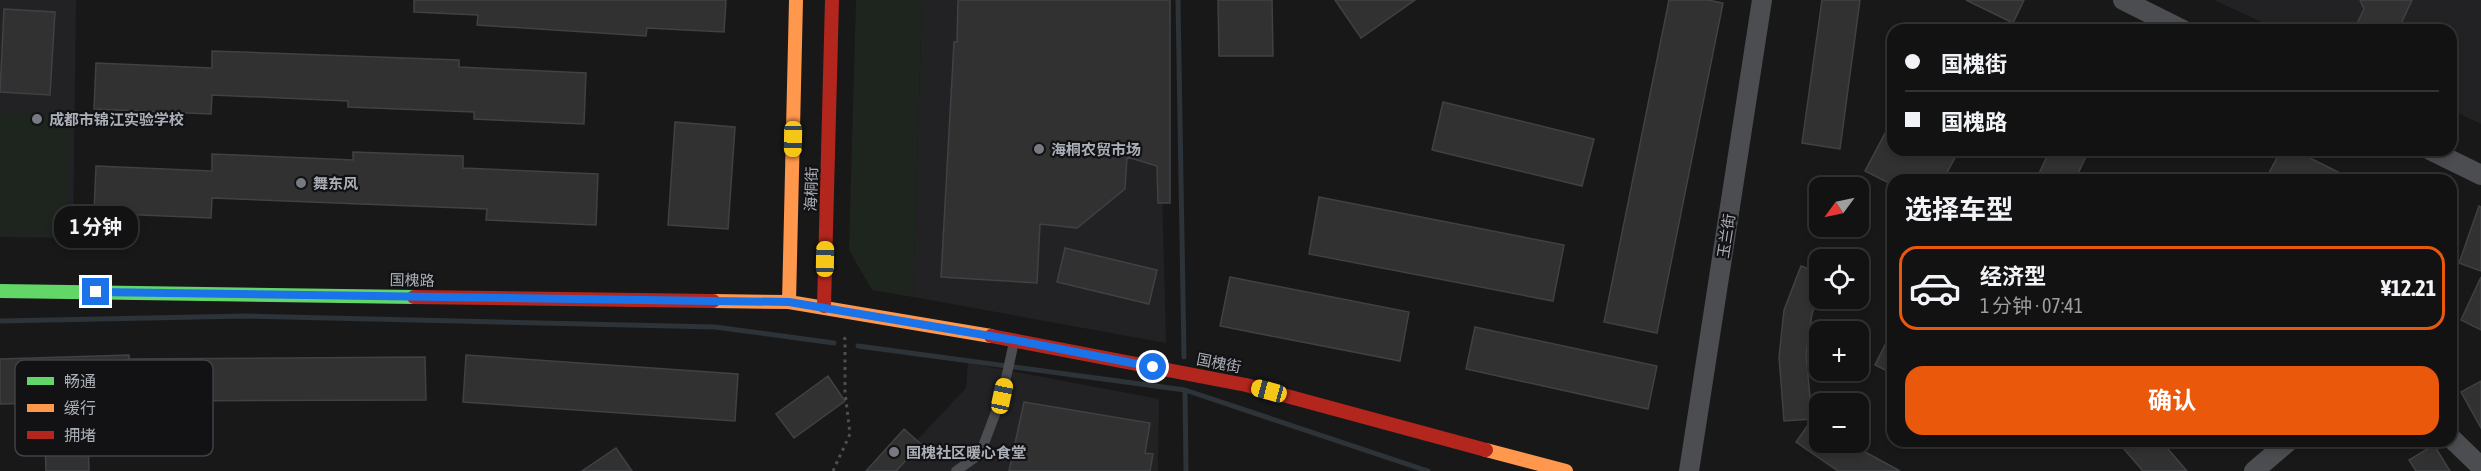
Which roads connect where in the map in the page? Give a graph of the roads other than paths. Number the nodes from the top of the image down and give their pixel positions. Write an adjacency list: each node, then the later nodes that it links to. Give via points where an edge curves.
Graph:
1 (796, 0): 9 (street, 海桐街)
2 (832, 0): 10 (street, 海桐街)
3 (1762, 0): 17 (street, 玉兰街)
4 (2123, 0): 5 (street)
5 (2171, 24)
6 (2442, 156): 7 (street)
7 (2481, 175)
8 (0, 291): 9 (street, 国槐路)
9 (789, 302): 10 (street, 国槐路)
10 (824, 306): 11 (street, 国槐街)
11 (1014, 340): 15 (lane, via 1002,396 980,454); 16 (street, 国槐街, via 1246,385)
12 (2457, 444): 14 (street)
13 (2282, 447): 18 (street)
14 (2481, 467)
15 (956, 471)
16 (1566, 471)
17 (1689, 471)
18 (2254, 471)

